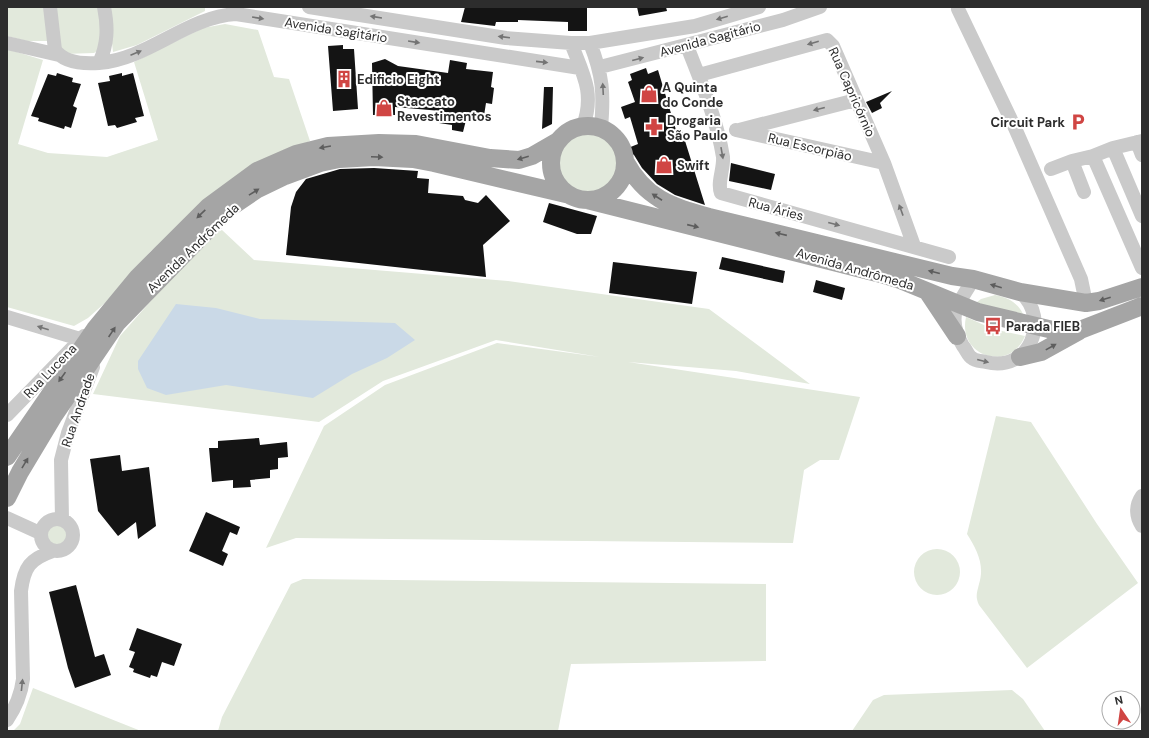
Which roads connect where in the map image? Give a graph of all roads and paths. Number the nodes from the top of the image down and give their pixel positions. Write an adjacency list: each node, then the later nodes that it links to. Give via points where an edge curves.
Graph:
1 (50, 7): 11 (street, via 52,40)
2 (104, 7): 12 (street, via 107,38)
3 (309, 7): 9 (street, Avenida Sagitário, one-way to 3, via 506,38)
4 (759, 7): 8 (street, Avenida Sagitário, one-way to 8, via 695,26)
5 (820, 7): 10 (street, Avenida Sagitário)
6 (958, 9): 42 (street, via 1082,279)
7 (7, 42): 11 (street, Avenida Sagitário)
8 (590, 43): 9 (street, Avenida Sagitário); 13 (street)
9 (571, 44): 14 (street)
10 (688, 46): 13 (street, Avenida Sagitário, one-way to 10); 15 (street, Rua Áries)
11 (59, 55): 12 (street, Avenida Sagitário, via 85,64)
12 (99, 63): 14 (street, Avenida Sagitário, one-way to 14, via 121,59 138,52 195,23 236,14)
13 (600, 67): 18 (street, one-way to 13, via 603,101)
14 (580, 68): 17 (street, via 589,93 587,116)
15 (699, 75): 16 (street, Rua Capricórnio, one-way to 15, via 833,46 827,40); 20 (street, Rua Áries)
16 (856, 100): 19 (street, one-way to 19); 27 (street, Rua Capricórnio)
17 (583, 126): 18 (main road); 21 (main road, via 574,129)
18 (601, 128): 26 (main road, via 609,132 620,145)
19 (736, 130): 20 (street); 27 (street, Rua Escorpião)
20 (717, 135): 33 (street, Rua Áries, one-way to 33, via 723,158 719,185 721,193)
21 (558, 141): 30 (main road, via 552,152 552,171 560,187); 47 (main road, Avenida Andrômeda, one-way to 47, via 532,156 519,160 490,158 416,144 379,143 328,146 280,160 257,171 208,208 138,277)
22 (1140, 146): 23 (street)
23 (1113, 148): 24 (street); 32 (street)
24 (1093, 156): 25 (street); 37 (street)
25 (1072, 160): 28 (street); 29 (street)
26 (625, 161): 31 (main road, via 620,182 613,190 604,196); 34 (main road, Avenida Andrômeda, one-way to 26, via 675,208 654,196 638,180)
27 (884, 163): 35 (street, Rua Capricórnio, one-way to 27)
28 (1051, 169)
29 (1084, 192)
30 (570, 195): 31 (main road); 51 (main road, Avenida Andrômeda, one-way to 30, via 117,324 228,209 263,186 320,163 374,157 413,159)
31 (587, 200): 40 (main road, Avenida Andrômeda, one-way to 40, via 881,274)
32 (1142, 216)
33 (814, 219): 34 (street); 35 (street, Rua Áries, one-way to 35)
34 (807, 240): 38 (main road, Avenida Andrômeda, one-way to 34)
35 (914, 246): 36 (street, Rua Áries)
36 (949, 257)
37 (1142, 268)
38 (972, 279): 41 (main road, Avenida Andrômeda, one-way to 38); 43 (street)
39 (1142, 287): 42 (main road, Avenida Andrômeda, one-way to 42)
40 (927, 290): 43 (main road, Avenida Andrômeda); 49 (main road)
41 (1020, 292): 42 (main road, Avenida Andrômeda); 46 (street, via 1032,306)
42 (1086, 303)
43 (958, 305): 46 (main road, Avenida Andrômeda); 49 (street, via 955,315)
44 (1142, 306): 48 (main road, Avenida Andrômeda)
45 (7, 317): 50 (street, one-way to 45)
46 (1035, 326): 48 (main road, Avenida Andrômeda, via 1057,331); 52 (street, via 1030,344)
47 (95, 329): 50 (street, Rua Lucena); 54 (main road, Avenida Andrômeda, one-way to 54)
48 (1080, 330): 52 (main road, one-way to 48, via 1042,352)
49 (957, 336): 52 (street, one-way to 52, via 971,358 993,364 1004,364)
50 (80, 339): 53 (street, Rua Lucena)
51 (99, 350): 56 (main road, Avenida Andrômeda, one-way to 51, via 53,417); 58 (street, Rua Andrade, via 68,433 61,460)
52 (1020, 358)
53 (7, 415)
54 (7, 457)
55 (1142, 496): 59 (street, via 1137,508)
56 (7, 498)
57 (7, 518): 60 (street)
58 (62, 520): 60 (street, via 47,522); 61 (street, via 73,530 73,540 66,549)
59 (1142, 526)
60 (34, 530): 61 (street, via 44,546)
61 (53, 552): 62 (street, one-way to 61, via 22,692 22,578 27,566 36,558)
62 (7, 720)

